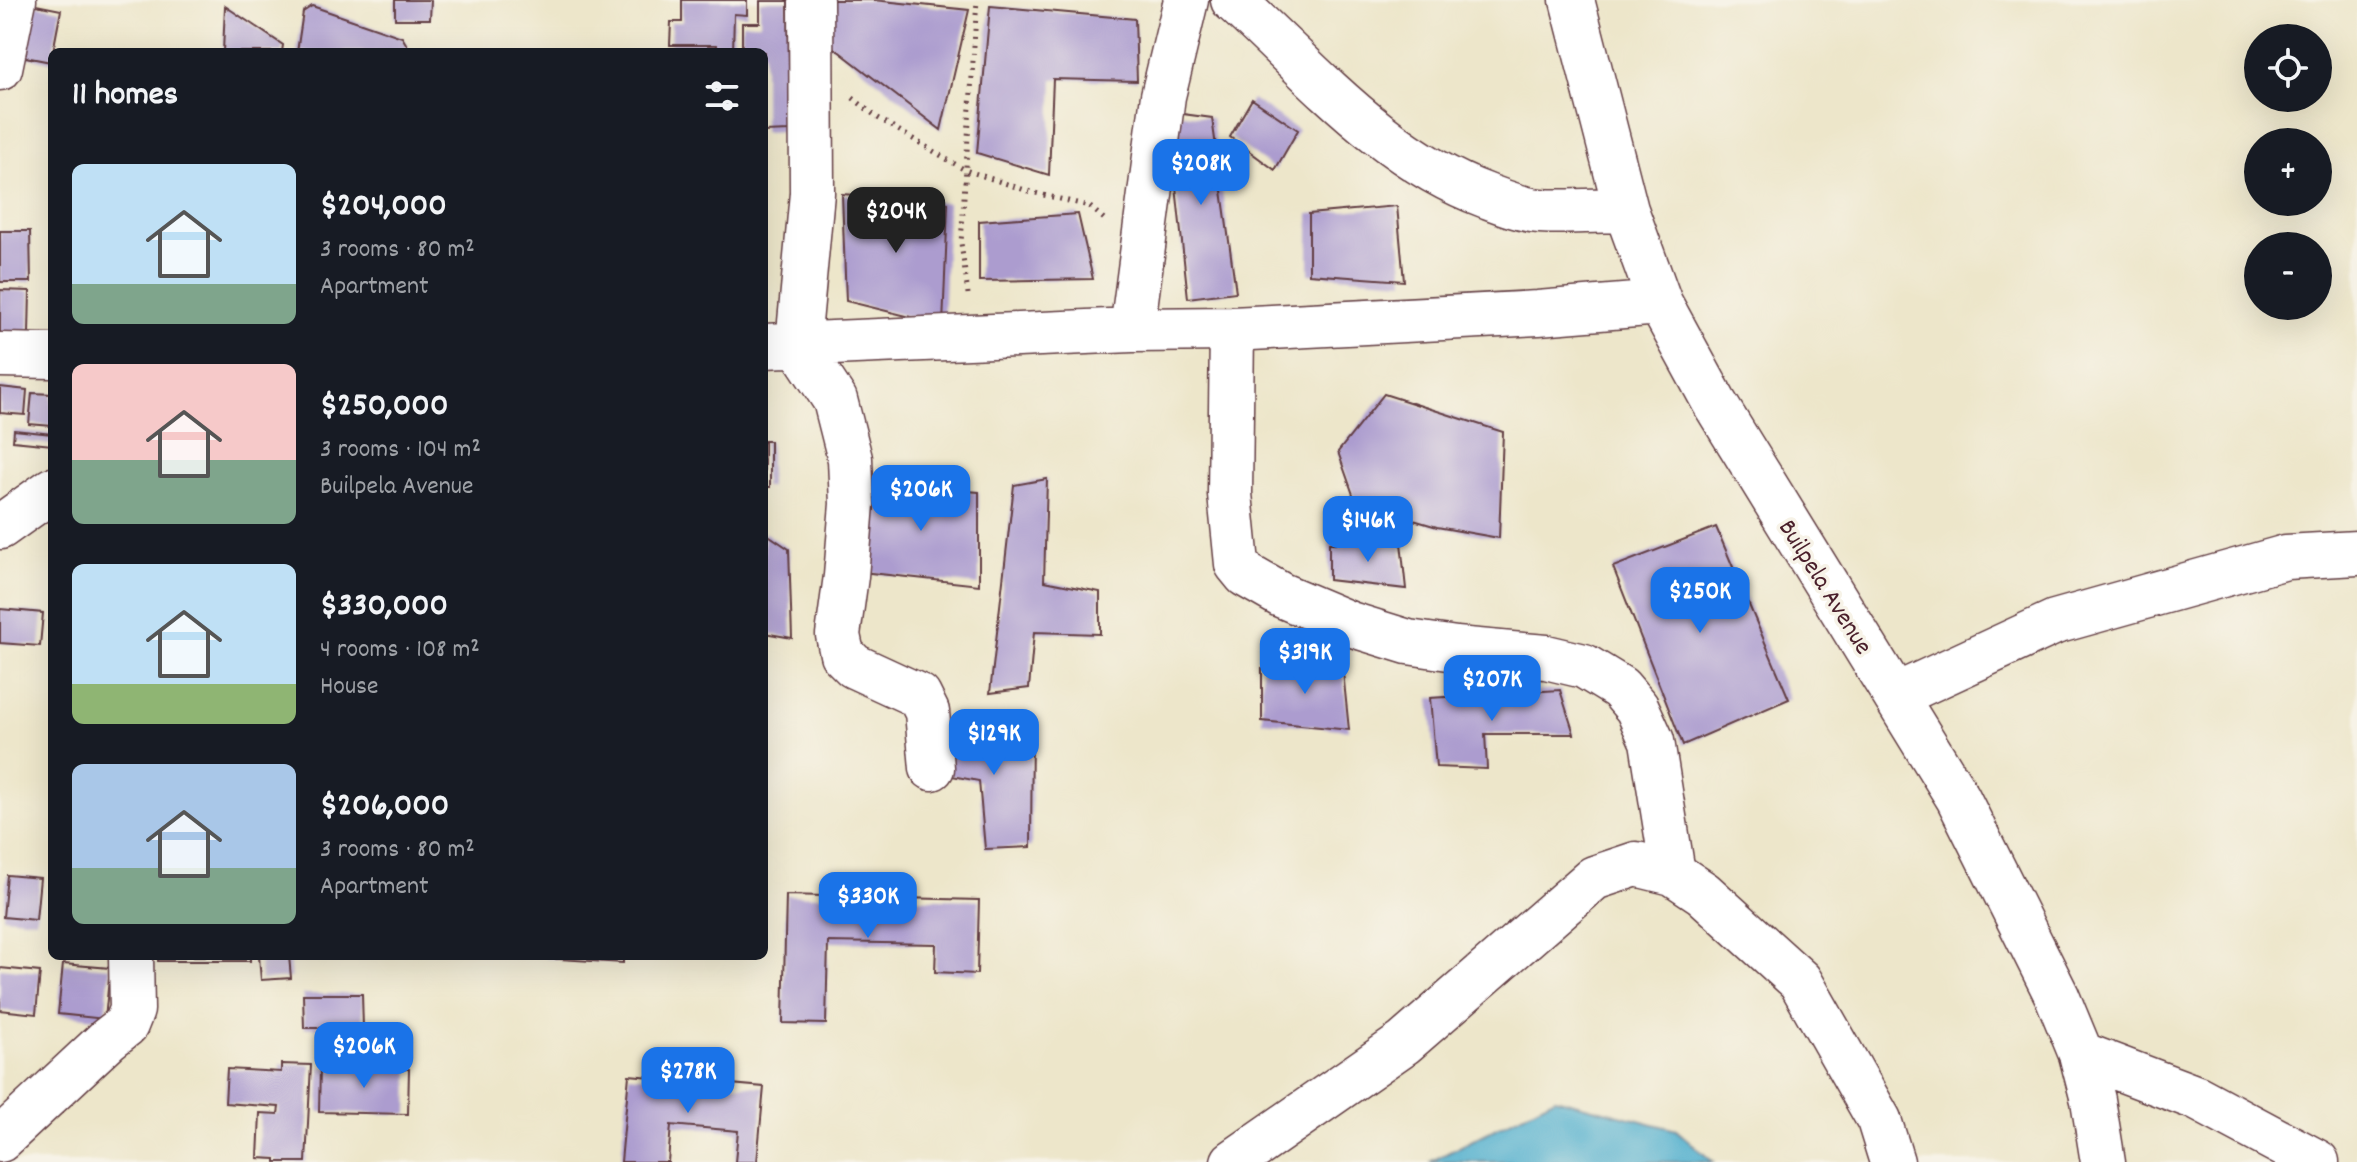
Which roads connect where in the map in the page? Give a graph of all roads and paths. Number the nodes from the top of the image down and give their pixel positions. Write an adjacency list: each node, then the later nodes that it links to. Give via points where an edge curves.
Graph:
1 (14, 0): 8 (street)
2 (811, 0): 7 (street)
3 (977, 0): 9 (path)
4 (1186, 0): 11 (street, via 1163,96)
5 (1233, 0): 10 (street, via 1342,104 1420,164 1462,187 1538,211)
6 (1572, 0): 10 (street, Builpela Avenue)
7 (812, 65): 9 (path, via 878,118); 16 (street, via 812,193 800,298)
8 (0, 68)
9 (965, 170): 11 (path, via 1089,206 1128,241); 15 (path, via 961,243)
10 (1626, 210): 12 (street, Builpela Avenue)
11 (1141, 268): 14 (street)
12 (1660, 303): 13 (street); 22 (street, Builpela Avenue, via 1714,402)
13 (1232, 329): 14 (street); 24 (street, via 1230,494 1237,564 1281,595 1350,624 1408,642 1584,666 1620,688 1637,708 1652,741)
14 (1132, 330): 15 (street)
15 (973, 338): 16 (street)
16 (781, 345): 23 (street, via 835,400 850,459 852,504 838,635 842,654 854,666 919,696 927,712)
17 (0, 355): 18 (street)
18 (48, 356)
19 (48, 493): 20 (street)
20 (0, 527)
21 (2357, 553): 22 (street, via 2286,557 2055,622)
22 (1895, 696): 26 (street, Builpela Avenue, via 1958,798)
23 (932, 768)
24 (1673, 873): 28 (street, via 1636,864 1594,878 1404,1043); 29 (street, via 1703,893 1800,981 1879,1120)
25 (131, 960): 27 (street, via 132,1010 126,1025)
26 (2081, 1054): 30 (street, Builpela Avenue); 31 (street, via 2197,1098)
27 (0, 1140)
28 (1233, 1162)
29 (1892, 1162)
30 (2103, 1162)
31 (2317, 1162)

